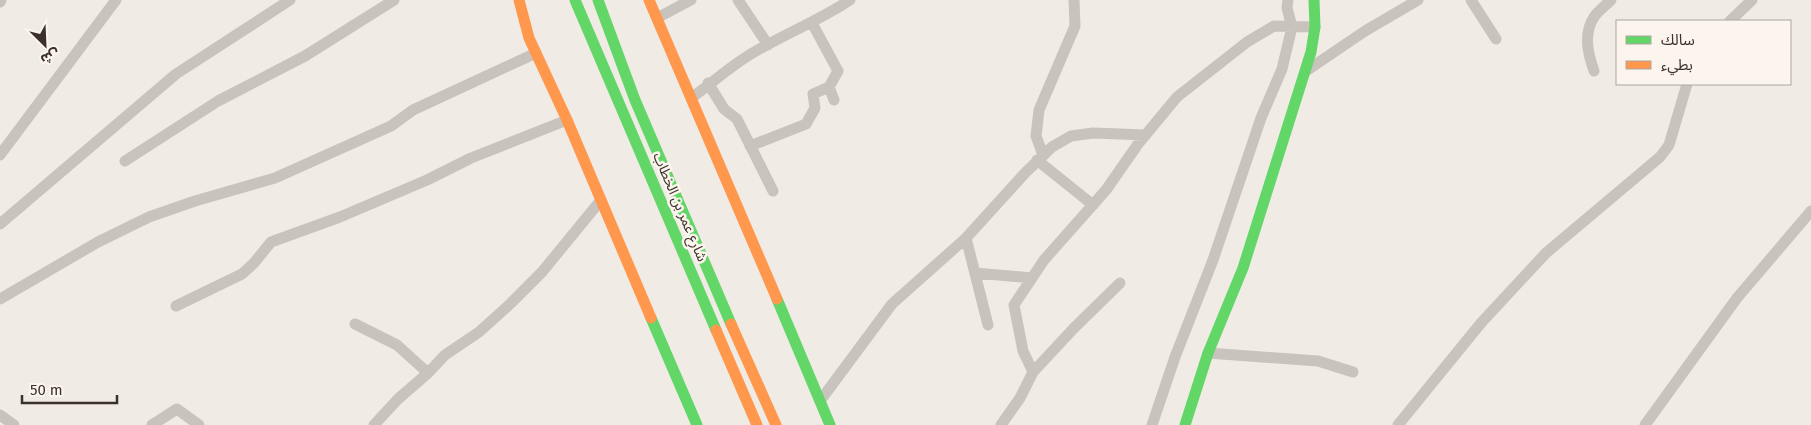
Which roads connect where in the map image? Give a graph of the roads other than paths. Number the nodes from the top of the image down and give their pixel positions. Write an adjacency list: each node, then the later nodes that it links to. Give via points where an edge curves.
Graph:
1 (116, 0): 36 (street)
2 (290, 0): 43 (street, via 176,74)
3 (394, 0): 38 (street, via 305,56 218,101)
4 (518, 0): 25 (street)
5 (575, 0): 63 (street, شارع عمر بن الخطاب)
6 (598, 0): 64 (street, شارع عمر بن الخطاب, via 636,100)
7 (649, 0): 18 (street)
8 (691, 0): 18 (street)
9 (738, 0): 24 (street)
10 (850, 0): 20 (street)
11 (1074, 0): 37 (street, via 1075,26 1039,110 1036,136)
12 (1288, 0): 21 (street)
13 (1314, 0): 22 (street)
14 (1418, 0): 26 (street)
15 (1471, 0): 23 (street)
16 (1611, 0): 27 (street, via 1593,18 1587,35)
17 (1752, 0): 19 (street)
18 (657, 18): 31 (street)
19 (1731, 20)
20 (812, 23): 24 (street); 30 (street, via 838,71)
21 (1292, 27): 22 (street); 34 (street, via 1274,26 1247,42 1177,97); 67 (street, via 1282,68 1261,118)
22 (1315, 27): 26 (street)
23 (1496, 39)
24 (768, 45): 28 (street, via 727,68)
25 (536, 53): 33 (street); 48 (street, via 413,110 391,126 275,178 149,217 98,242)
26 (1306, 71): 52 (street, via 1243,268)
27 (1594, 71)
28 (708, 83): 31 (street); 35 (street, via 724,109 737,118)
29 (1687, 85): 69 (street, via 1669,144 1660,157 1546,253)
30 (828, 87): 32 (street); 35 (street, via 813,94 814,108 806,124)
31 (691, 98): 56 (street)
32 (834, 100)
33 (567, 120): 40 (street); 49 (street, via 470,158 340,217 271,242 242,274)
34 (1146, 134): 37 (street, via 1071,136); 41 (street)
35 (750, 146): 39 (street)
36 (0, 155)
37 (1040, 157): 41 (street); 44 (street)
38 (125, 161)
39 (773, 191)
40 (601, 200): 55 (street, via 542,272 480,332 445,355); 62 (street)
41 (1093, 205): 46 (street)
42 (1811, 211): 70 (street, via 1737,298)
43 (0, 224)
44 (966, 238): 45 (street); 56 (street, via 892,304)
45 (975, 273): 46 (street); 51 (street)
46 (1032, 278): 53 (street, via 1014,305 1023,351)
47 (1120, 283): 53 (street)
48 (0, 300)
49 (176, 306)
50 (355, 324): 55 (street, via 397,345)
51 (988, 325)
52 (1208, 353): 54 (street, via 1318,362); 68 (street)
53 (1033, 372): 66 (street)
54 (1353, 372)
55 (428, 373): 61 (street)
56 (820, 401): 65 (street)
57 (0, 414): 58 (street)
58 (14, 425)
59 (152, 425): 60 (street, via 177,409)
60 (199, 425)
61 (374, 425)
62 (697, 425)
63 (757, 425)
64 (776, 425)
65 (830, 425)
66 (1001, 425)
67 (1152, 425)
68 (1185, 425)
69 (1398, 425)
70 (1645, 425)

